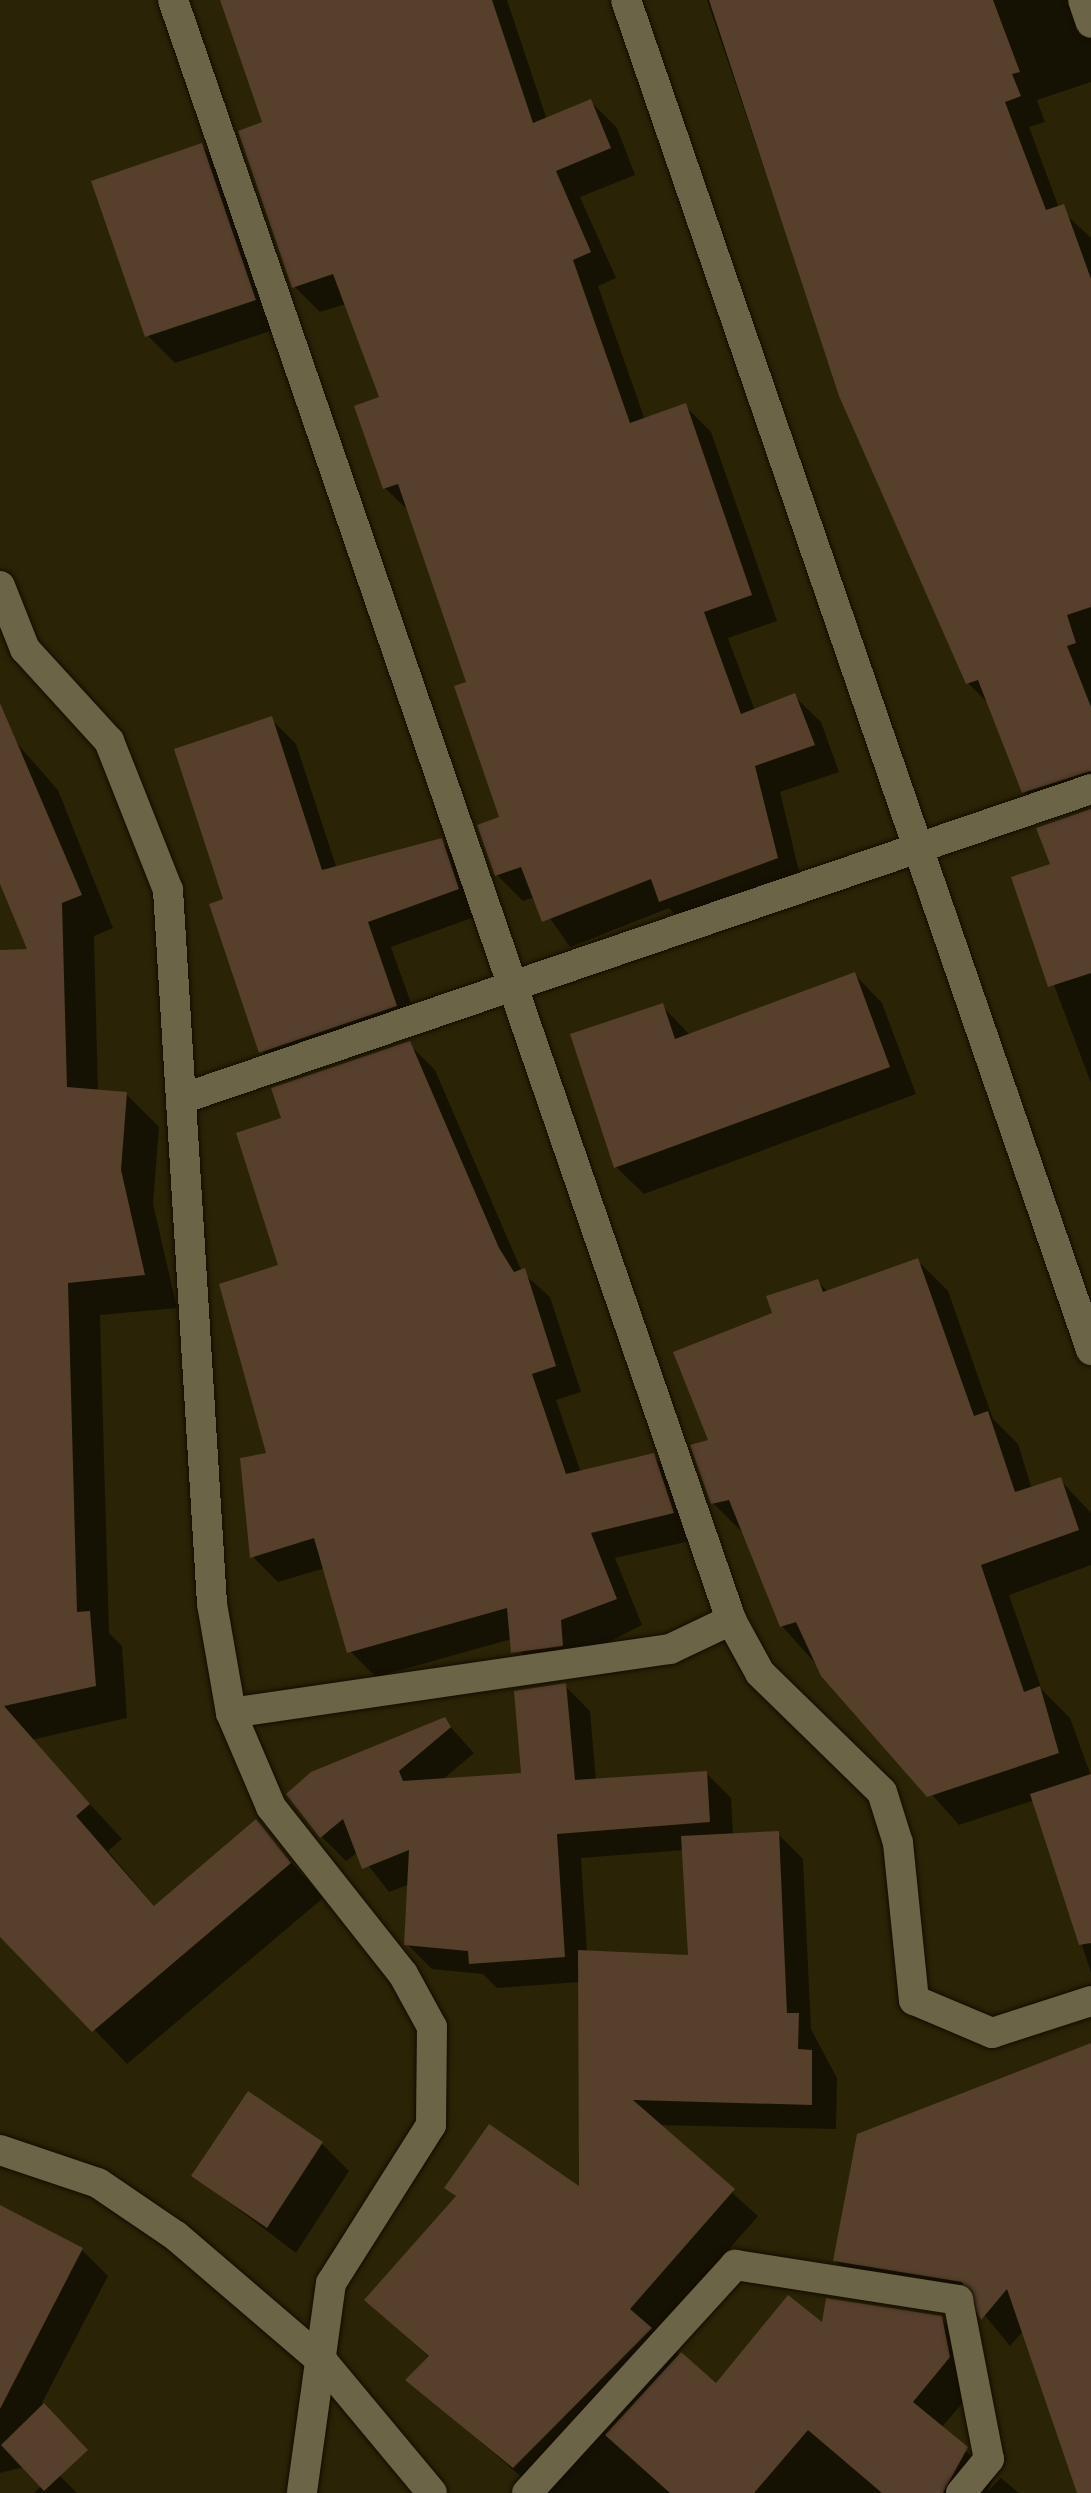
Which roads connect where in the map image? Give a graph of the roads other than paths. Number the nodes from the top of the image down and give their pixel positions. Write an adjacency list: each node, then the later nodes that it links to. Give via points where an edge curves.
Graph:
1 (173, 0): 8 (street)
2 (626, 0): 7 (street)
3 (1083, 0): 4 (street)
4 (1091, 23)
5 (0, 586): 9 (street, via 25,649 126,774 168,890)
6 (1091, 790): 7 (street)
7 (922, 849): 8 (street); 10 (street)
8 (512, 991): 9 (street); 11 (street)
9 (188, 1097): 12 (street, via 212,1604)
10 (1091, 1350)
11 (731, 1620): 12 (street, via 670,1649); 13 (street, via 760,1672 882,1792 898,1842 914,2000 992,2034)
12 (231, 1714): 15 (street, via 271,1807 403,1974 432,2027 431,2124 332,2283)
13 (1091, 2002)
14 (0, 2150): 15 (street, via 98,2183 176,2236)
15 (323, 2362): 16 (street); 17 (street)
16 (302, 2493)
17 (432, 2493)
18 (527, 2493): 19 (street, via 735,2265 958,2300 989,2459)
19 (961, 2493)

